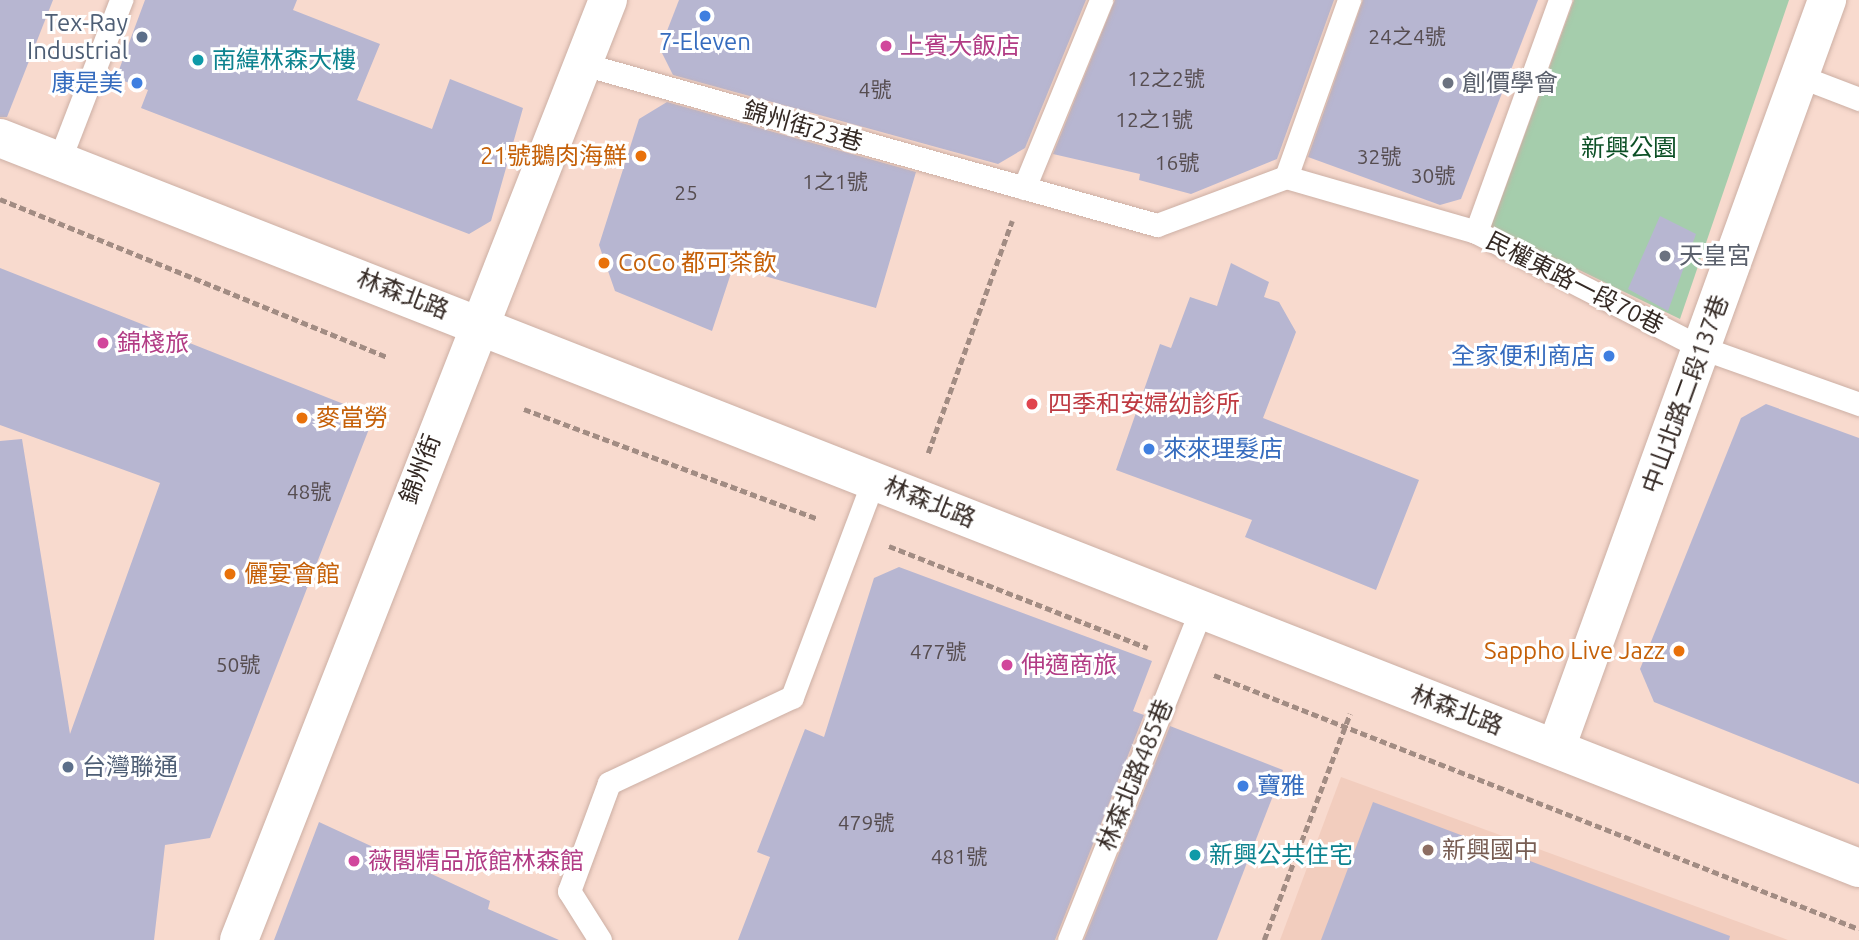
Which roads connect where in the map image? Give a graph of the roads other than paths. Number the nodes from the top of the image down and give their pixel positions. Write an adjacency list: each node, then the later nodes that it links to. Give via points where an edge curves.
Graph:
1 (121, 0): 11 (lane)
2 (608, 0): 7 (street, 錦州街)
3 (1101, 0): 13 (lane)
4 (1349, 0): 12 (lane)
5 (1560, 0): 14 (lane)
6 (1827, 0): 8 (street, 中山北路二段137巷)
7 (583, 64): 13 (lane, 錦州街23巷); 15 (street, 錦州街)
8 (1799, 76): 9 (lane); 16 (street, 中山北路二段137巷)
9 (1859, 99)
10 (0, 138): 11 (street, 林森北路)
11 (59, 161): 15 (street, 林森北路)
12 (1286, 177): 13 (lane, 錦州街23巷, via 1157,225); 14 (lane, 民權東路一段70巷)
13 (1024, 188)
14 (1476, 232): 16 (lane, 民權東路一段70巷)
15 (478, 323): 18 (street, 林森北路); 22 (street, 錦州街)
16 (1702, 348): 17 (lane, 民權東路一段70巷); 20 (street, 中山北路二段137巷)
17 (1859, 404)
18 (874, 479): 19 (street, 林森北路); 23 (lane, via 792,697 609,783 569,891)
19 (1201, 610): 20 (street, 林森北路); 24 (lane, 林森北路485巷)
20 (1556, 748): 21 (street, 林森北路)
21 (1859, 868)
22 (239, 940)
23 (600, 940)
24 (1069, 940)

